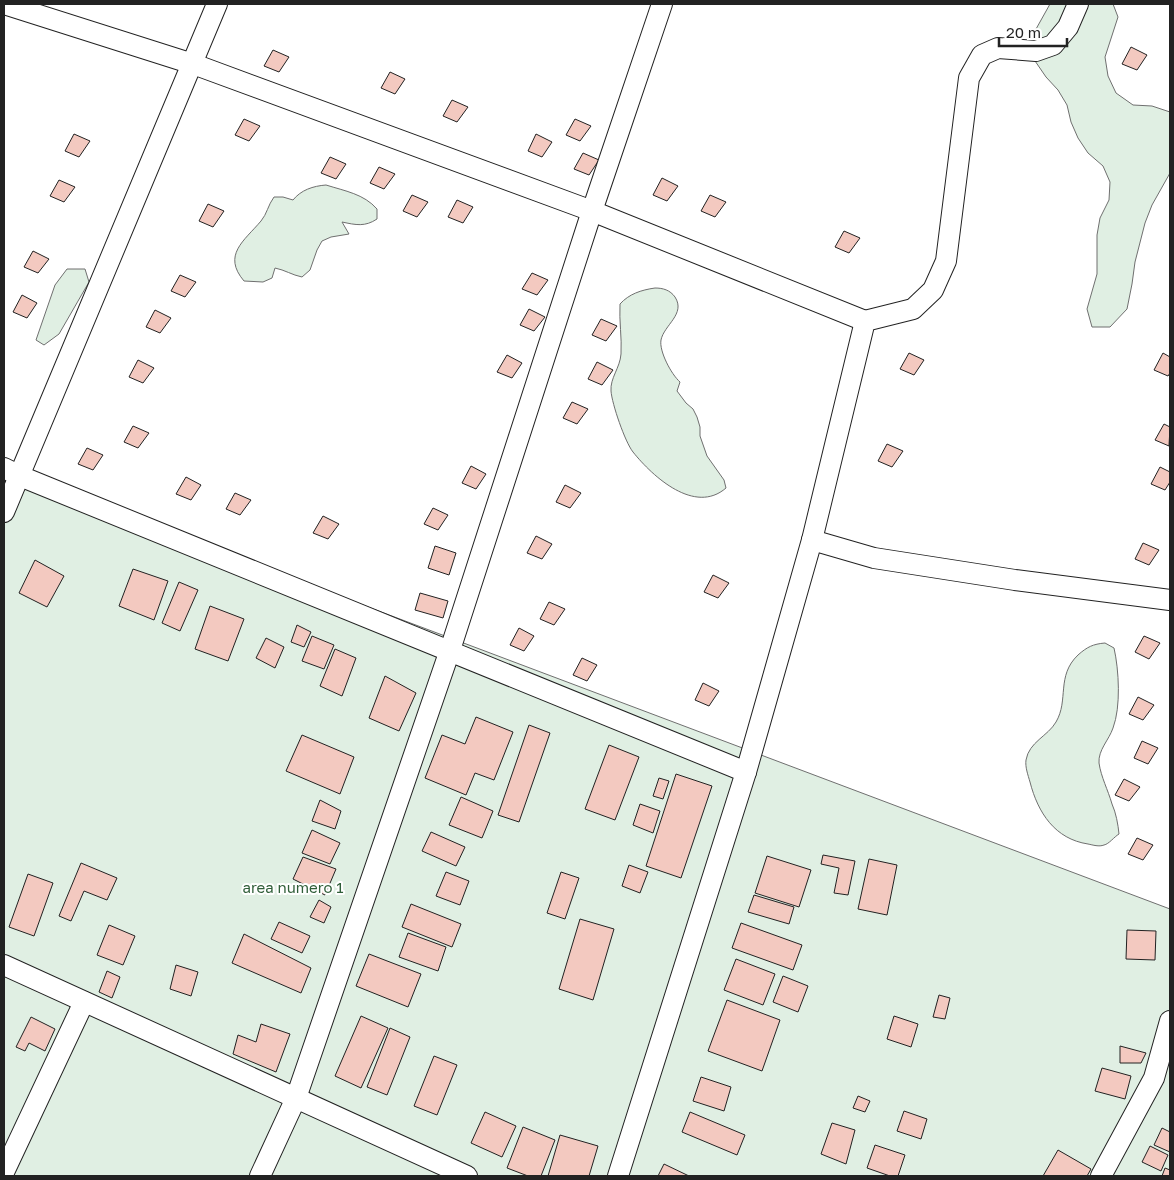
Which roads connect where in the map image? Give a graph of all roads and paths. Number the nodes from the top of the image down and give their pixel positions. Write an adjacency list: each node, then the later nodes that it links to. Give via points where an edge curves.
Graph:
1 (4, 4): 5 (street)
2 (217, 4): 5 (street)
3 (662, 4): 6 (street)
4 (1078, 4): 7 (street, via 1068,27 1053,46 1036,51 998,48 982,55 969,78 946,261 933,290 913,309)
5 (192, 64): 6 (street); 8 (street)
6 (592, 211): 7 (street); 12 (street)
7 (865, 321): 10 (street)
8 (12, 472): 9 (street); 12 (street)
9 (4, 512)
10 (812, 540): 11 (street, via 874,558); 13 (street)
11 (1170, 600)
12 (450, 650): 13 (street); 17 (street)
13 (746, 772): 21 (street)
14 (4, 965): 15 (street)
15 (84, 1002): 17 (street); 18 (street)
16 (1170, 1021): 22 (street, via 1154,1078)
17 (296, 1098): 19 (street); 20 (street)
18 (4, 1172)
19 (260, 1176)
20 (467, 1176)
21 (618, 1176)
22 (1101, 1176)

